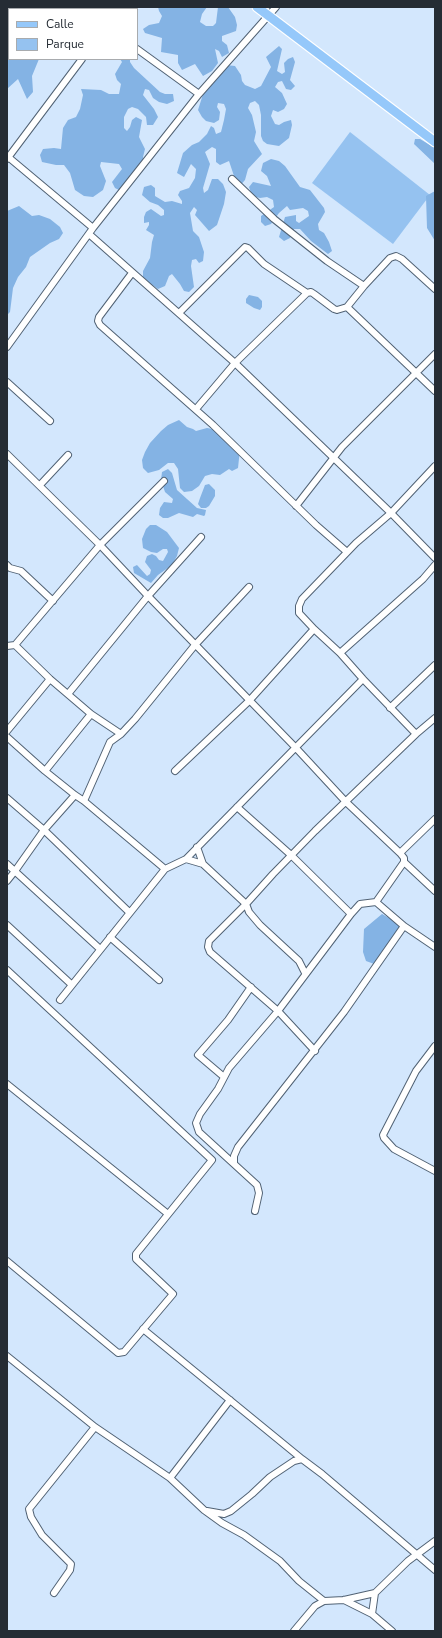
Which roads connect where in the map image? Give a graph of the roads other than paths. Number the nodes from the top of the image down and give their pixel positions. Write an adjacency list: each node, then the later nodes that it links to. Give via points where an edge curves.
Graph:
1 (257, 7): 3 (main road)
2 (276, 7): 3 (street)
3 (269, 16): 6 (street); 7 (main road)
4 (138, 50): 6 (street)
5 (81, 60): 8 (street)
6 (199, 94): 10 (street)
7 (435, 142)
8 (8, 157): 10 (street)
9 (232, 179): 12 (street, via 274,219 327,261)
10 (91, 231): 11 (street); 17 (street)
11 (132, 273): 16 (street); 23 (street, via 98,321)
12 (364, 286): 13 (street, via 390,258 396,256); 15 (street)
13 (435, 289)
14 (307, 292): 15 (street, via 311,292 334,309); 16 (street, via 264,264 245,247); 19 (street)
15 (346, 308): 20 (street)
16 (179, 313): 19 (street)
17 (8, 342)
18 (435, 354): 20 (street)
19 (235, 363): 23 (street); 27 (street)
20 (415, 373): 22 (street); 27 (street)
21 (7, 382): 24 (street)
22 (435, 391)
23 (196, 409): 31 (street)
24 (50, 420)
25 (7, 454): 30 (street)
26 (68, 455): 30 (street)
27 (332, 458): 31 (street); 32 (street)
28 (435, 466): 32 (street)
29 (164, 481): 34 (street)
30 (40, 485): 34 (street)
31 (296, 506): 35 (street)
32 (391, 513): 35 (street); 36 (street)
33 (202, 536): 40 (street)
34 (100, 545): 40 (street); 41 (street)
35 (347, 552): 42 (street, via 302,599 299,606 299,613)
36 (435, 558)
37 (435, 565): 46 (street, via 423,579)
38 (8, 568): 41 (street, via 21,571)
39 (249, 587): 44 (street)
40 (148, 596): 44 (street); 50 (street)
41 (52, 601): 43 (street)
42 (314, 629): 46 (street); 51 (street)
43 (15, 645): 45 (street); 48 (street)
44 (195, 645): 51 (street); 56 (street)
45 (7, 646)
46 (340, 653): 49 (street)
47 (435, 665): 52 (street)
48 (50, 679): 50 (street); 55 (street)
49 (363, 679): 52 (street); 59 (street)
50 (68, 694): 53 (street)
51 (249, 701): 59 (street); 61 (street)
52 (390, 708): 57 (street)
53 (91, 714): 56 (street); 60 (street)
54 (435, 718): 57 (street)
55 (7, 731)
56 (121, 734): 64 (street, via 110,742)
57 (416, 734): 65 (street)
58 (7, 737): 60 (street)
59 (296, 748): 65 (street); 66 (street)
60 (45, 770): 62 (street)
61 (175, 771)
62 (75, 795): 64 (street); 68 (street)
63 (7, 798): 68 (street)
64 (84, 801): 76 (street)
65 (346, 802): 70 (street); 71 (street)
66 (237, 807): 69 (street); 71 (street)
67 (435, 819): 70 (street)
68 (44, 830): 77 (street); 82 (street)
69 (197, 847): 72 (street); 75 (street)
70 (400, 853): 73 (street)
71 (291, 855): 81 (street); 83 (street)
72 (186, 859): 75 (street); 76 (street)
73 (404, 862): 79 (street); 80 (street)
74 (7, 864): 77 (street)
75 (203, 864): 81 (street)
76 (165, 869): 82 (street)
77 (15, 871): 78 (street); 88 (street)
78 (7, 881)
79 (435, 891)
80 (376, 902): 83 (street, via 360,904); 85 (street)
81 (246, 904): 90 (street, via 260,925 299,961); 93 (street, via 209,941 208,947 210,952)
82 (129, 912): 86 (street)
83 (351, 914): 90 (street)
84 (7, 925): 92 (street)
85 (404, 926): 87 (street); 97 (street)
86 (110, 937): 88 (street); 91 (street)
87 (435, 947)
88 (100, 949): 92 (street)
89 (7, 970): 101 (street)
90 (305, 973): 95 (street)
91 (159, 980)
92 (72, 985): 94 (street)
93 (251, 987): 95 (street); 98 (street, via 228,1020 198,1055)
94 (60, 1000)
95 (278, 1011): 97 (street); 98 (street)
96 (435, 1046): 103 (street, via 416,1071 383,1135 394,1149)
97 (315, 1051): 102 (street, via 238,1147)
98 (224, 1077): 100 (street, via 196,1123 199,1132)
99 (7, 1084): 105 (street)
100 (220, 1151): 101 (street); 102 (street)
101 (212, 1160): 105 (street)
102 (234, 1164): 104 (street, via 257,1185 259,1192)
103 (435, 1170)
104 (255, 1210)
105 (168, 1214): 107 (street, via 136,1259 174,1294)
106 (7, 1261): 107 (street, via 118,1353 127,1350)
107 (143, 1329): 109 (street)
108 (7, 1356): 110 (street)
109 (230, 1400): 111 (street); 112 (street)
110 (95, 1427): 112 (street); 117 (street, via 29,1509 42,1535 71,1564 70,1570)
111 (302, 1459): 113 (street, via 294,1461 270,1477 231,1511 224,1514); 115 (street)
112 (170, 1478): 113 (street)
113 (204, 1510): 120 (street, via 280,1562)
114 (435, 1541): 115 (street)
115 (416, 1555): 116 (street); 118 (street)
116 (435, 1570)
117 (54, 1593)
118 (375, 1593): 119 (street); 121 (street)
119 (344, 1600): 120 (street); 121 (street)
120 (324, 1601): 122 (street, via 315,1606)
121 (372, 1614): 123 (street)
122 (294, 1631)
123 (392, 1631)

